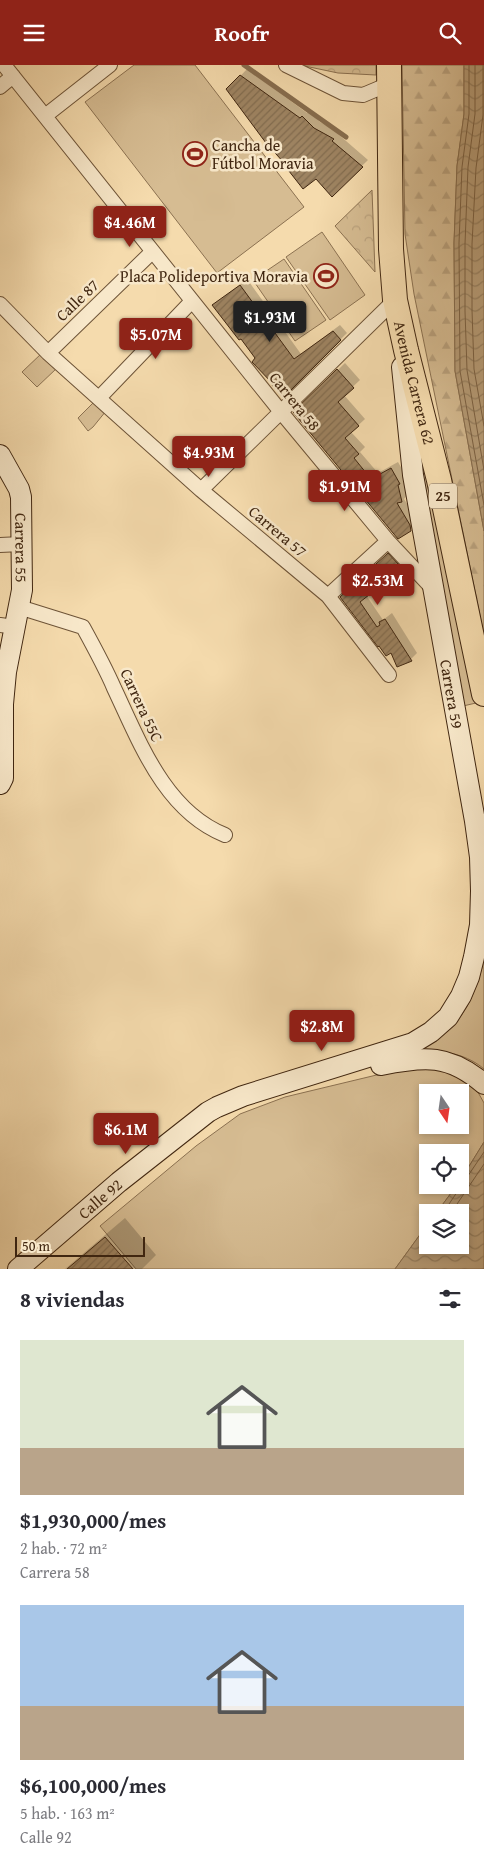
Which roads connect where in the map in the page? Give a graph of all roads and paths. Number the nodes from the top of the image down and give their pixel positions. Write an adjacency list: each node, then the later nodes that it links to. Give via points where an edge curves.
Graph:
1 (110, 65): 6 (street)
2 (286, 65): 4 (street, via 343,93 363,95)
3 (8, 70): 5 (street); 6 (street, Carrera 58)
4 (389, 75): 8 (highway, Avenida Carrera 62 / 25, via 391,249)
5 (0, 87)
6 (44, 116): 7 (street, Carrera 58)
7 (152, 252): 9 (street, Carrera 58); 11 (street, Calle 87)
8 (396, 300): 13 (street); 20 (main road, Carrera 59, via 412,468); 25 (highway, Avenida Carrera 62 / 25, via 439,480)
9 (192, 301): 12 (street); 13 (street, Carrera 58)
10 (0, 304): 11 (street, Carrera 57)
11 (48, 353): 12 (street, Carrera 57)
12 (99, 398): 16 (street, Carrera 57)
13 (281, 412): 16 (street); 17 (street, Carrera 58)
14 (0, 455): 15 (main road, Carrera 55)
15 (6, 478): 18 (main road, Carrera 55, via 19,489 21,497)
16 (201, 490): 21 (street, Carrera 57)
17 (388, 541): 20 (street, Carrera 58); 21 (street)
18 (21, 544): 19 (street); 22 (main road, Carrera 55)
19 (0, 545)
20 (434, 589): 29 (main road, Carrera 59, via 476,830 480,925 469,977 448,1017 431,1032)
21 (328, 596): 24 (street, Carrera 57)
22 (19, 607): 23 (main road, Carrera 55); 28 (street, Carrera 55C, via 83,627 148,760 177,801 209,829)
23 (7, 626): 26 (main road, Carrera 55)
24 (389, 675)
25 (484, 694)
26 (2, 704): 27 (main road, Carrera 55, via 3,778)
27 (0, 784)
28 (225, 835)
29 (390, 1057): 30 (main road, Calle 92, via 432,1059 461,1067); 31 (main road, Calle 92, via 262,1090 208,1112 119,1182)
30 (484, 1084)
31 (18, 1269)

